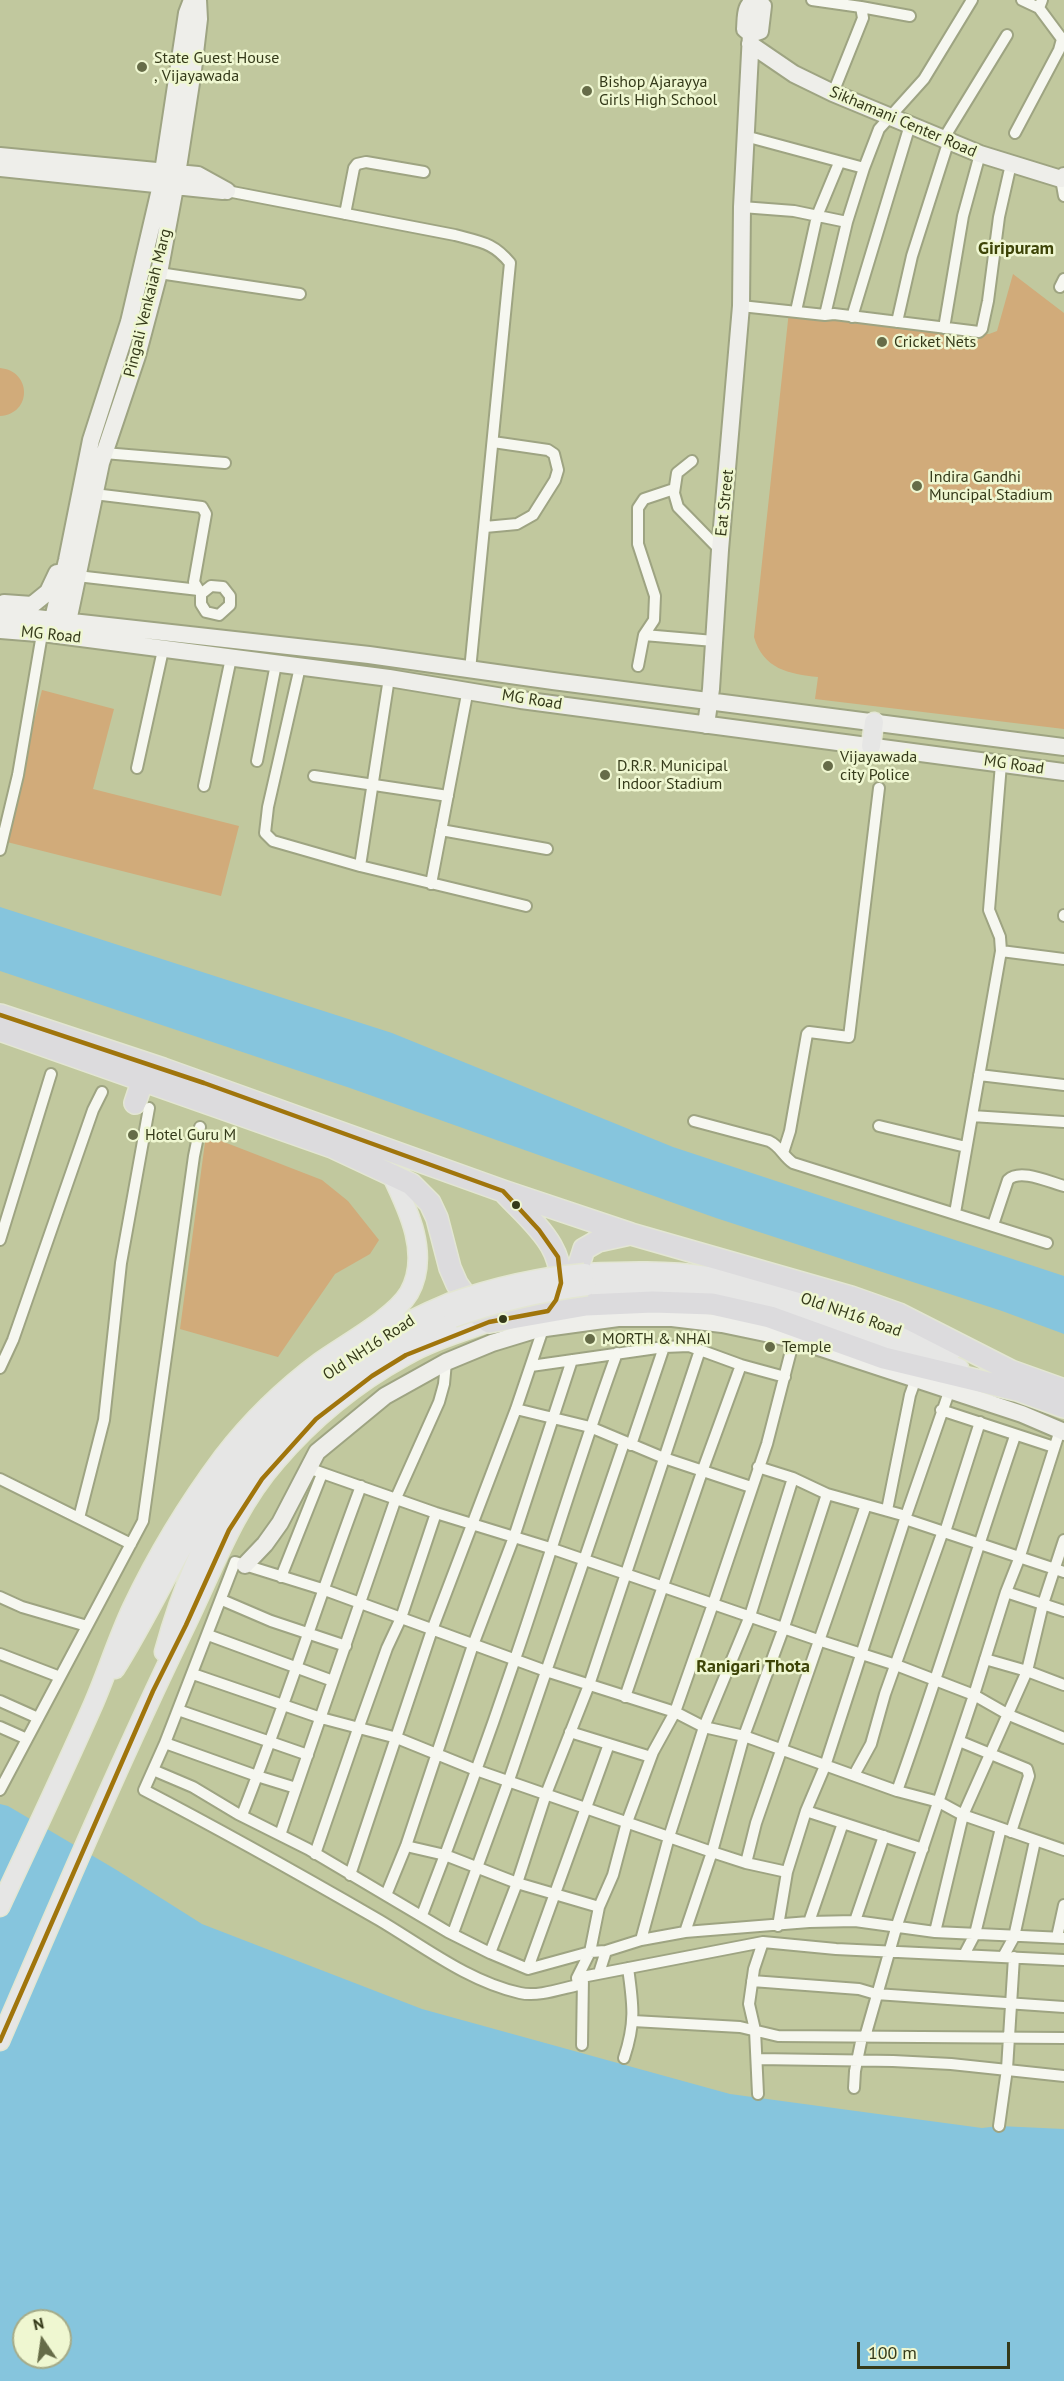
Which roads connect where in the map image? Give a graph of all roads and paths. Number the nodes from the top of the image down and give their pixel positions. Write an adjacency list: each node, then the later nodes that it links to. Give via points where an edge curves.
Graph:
1 (192, 0): 27 (street, Pingali Venkaiah Marg, via 187,13)
2 (198, 0): 27 (street, Pingali Venkaiah Marg, via 193,70)
3 (812, 0): 8 (street)
4 (972, 0): 14 (street, via 924,79)
5 (1022, 0): 7 (street)
6 (757, 1): 11 (street, Eat Street, via 747,5 745,29)
7 (1041, 4): 12 (street)
8 (861, 7): 9 (street); 13 (street, via 863,18)
9 (910, 16)
10 (1007, 35): 18 (street)
11 (751, 39): 13 (street, Sikhamani Center Road, via 794,74); 17 (street, Eat Street)
12 (1063, 39): 16 (street)
13 (833, 93): 14 (street, Sikhamani Center Road)
14 (891, 117): 15 (street, Sikhamani Center Road); 24 (street, via 879,129)
15 (910, 125): 18 (street, Sikhamani Center Road); 39 (street)
16 (1015, 133)
17 (745, 136): 21 (street); 30 (street, Eat Street)
18 (947, 139): 19 (street, Sikhamani Center Road); 40 (street)
19 (980, 154): 22 (street, Sikhamani Center Road); 41 (street, via 963,216)
20 (0, 156): 27 (street)
21 (839, 163): 24 (street); 32 (street)
22 (1011, 164): 26 (street, Sikhamani Center Road); 41 (street, via 982,329 973,333)
23 (0, 168): 27 (street)
24 (864, 168): 33 (street)
25 (424, 172): 31 (street, via 366,162 357,164)
26 (1063, 178): 29 (street)
27 (169, 180): 28 (street); 34 (street, Pingali Venkaiah Marg); 42 (street, Pingali Venkaiah Marg)
28 (227, 191): 31 (street)
29 (1064, 196)
30 (742, 207): 32 (street); 36 (street, Eat Street)
31 (345, 214): 44 (street, via 492,245 510,263)
32 (817, 216): 33 (street); 37 (street)
33 (847, 222): 38 (street)
34 (159, 273): 35 (street); 43 (street, Pingali Venkaiah Marg)
35 (300, 294)
36 (741, 306): 37 (street); 51 (street, Eat Street)
37 (796, 311): 38 (street)
38 (825, 315): 39 (street)
39 (852, 317): 40 (street)
40 (897, 322): 41 (street)
41 (944, 328)
42 (110, 379): 43 (street); 52 (street, Pingali Venkaiah Marg, via 91,440)
43 (127, 387): 45 (street, Pingali Venkaiah Marg)
44 (493, 442): 50 (street); 50 (street, via 548,450 554,454 558,470 533,515 517,524)
45 (104, 453): 47 (street); 49 (street, Pingali Venkaiah Marg)
46 (692, 461): 48 (street, via 677,473)
47 (225, 464)
48 (674, 489): 51 (street, via 678,507); 59 (street, via 644,499 638,508 638,544 655,596 654,620)
49 (94, 494): 53 (street, Pingali Venkaiah Marg); 53 (street, via 202,507 206,514 194,582 200,592)
50 (485, 527): 66 (street)
51 (720, 550): 60 (street, Eat Street)
52 (67, 560): 54 (street, via 48,592 32,605); 57 (street, Pingali Venkaiah Marg)
53 (77, 578): 56 (street, via 78,602 84,610); 57 (street, Pingali Venkaiah Marg)
54 (0, 603)
55 (0, 614): 57 (street, MG Road)
56 (114, 627): 57 (street, MG Road); 66 (street, MG Road)
57 (55, 629): 58 (street, MG Road); 61 (street, MG Road); 85 (street)
58 (0, 630)
59 (644, 635): 60 (street); 64 (street)
60 (714, 641): 69 (street, Eat Street)
61 (163, 650): 62 (street, MG Road); 76 (street)
62 (231, 658): 63 (street, MG Road); 80 (street)
63 (276, 664): 65 (street, MG Road); 74 (street)
64 (638, 666)
65 (300, 667): 67 (street, MG Road); 86 (street, via 265,833 273,841)
66 (470, 670): 69 (street, MG Road)
67 (389, 678): 68 (street, MG Road); 79 (street)
68 (468, 690): 71 (street, MG Road); 82 (street)
69 (710, 700): 70 (street, MG Road); 71 (street, Eat Street)
70 (874, 722): 72 (main road); 73 (street, MG Road)
71 (706, 725): 72 (street, MG Road)
72 (871, 746): 75 (street, MG Road)
73 (1064, 747)
74 (257, 761)
75 (1000, 764): 77 (street, MG Road); 89 (street, via 989,910 1000,937)
76 (137, 768)
77 (1064, 772)
78 (314, 776): 79 (street)
79 (374, 784): 82 (street); 86 (street)
80 (204, 786)
81 (879, 788): 105 (street, via 849,1037 807,1034)
82 (448, 796): 83 (street)
83 (441, 830): 84 (street); 87 (street)
84 (547, 849)
85 (0, 850)
86 (360, 866): 87 (street)
87 (431, 884): 88 (street)
88 (526, 906)
89 (1000, 951): 90 (street); 94 (street)
90 (1064, 959)
91 (0, 1015): 106 (highway)
92 (0, 1030): 95 (highway)
93 (51, 1074): 114 (street)
94 (979, 1075): 96 (street); 99 (street)
95 (143, 1079): 98 (highway); 107 (highway)
96 (1064, 1085)
97 (102, 1092): 128 (street)
98 (142, 1106): 157 (street, via 104,1420)
99 (972, 1116): 101 (street); 104 (street)
100 (694, 1121): 105 (street, via 769,1141)
101 (1064, 1122)
102 (879, 1126): 104 (street)
103 (200, 1127): 164 (street, via 143,1521)
104 (966, 1147): 111 (street)
105 (783, 1153): 111 (street, via 793,1163)
106 (423, 1162): 108 (highway); 110 (highway)
107 (390, 1172): 108 (highway); 209 (main road, via 406,1206 417,1252 416,1274 409,1293 392,1312 290,1387 225,1455 192,1500 132,1608)
108 (411, 1184): 119 (highway, via 430,1203 437,1218 457,1284 478,1315)
109 (1064, 1186): 112 (street, via 1012,1176)
110 (503, 1191): 113 (highway); 118 (highway, via 558,1257 561,1283)
111 (955, 1213): 112 (street)
112 (993, 1225): 115 (street)
113 (631, 1234): 116 (highway, via 598,1241 584,1249 578,1268 581,1294); 130 (highway, via 899,1314)
114 (0, 1240)
115 (1047, 1243)
116 (586, 1288): 117 (main road, Old NH16 Road, bridge, via 550,1276 508,1284); 118 (highway); 130 (highway, via 652,1302 712,1304 770,1317 884,1358); 130 (main road, Old NH16 Road, via 637,1271 747,1283 809,1299)
117 (451, 1311): 205 (main road, Old NH16 Road, via 331,1388 292,1422 241,1480 220,1511 192,1568); 209 (main road, Old NH16 Road, via 417,1316 376,1339 328,1372 262,1432 207,1505)
118 (545, 1320): 119 (highway); 120 (street, via 672,1318); 125 (street); 127 (street)
119 (489, 1322): 205 (main road, via 414,1351 372,1376 316,1419 276,1461 229,1530)
120 (794, 1340): 129 (street); 131 (street)
121 (664, 1347): 122 (street, via 689,1346); 123 (street); 142 (street)
122 (700, 1350): 126 (street); 144 (street)
123 (617, 1353): 124 (street); 139 (street)
124 (572, 1360): 127 (street); 137 (street)
125 (446, 1362): 146 (street, via 398,1382 317,1452); 153 (street, via 439,1402)
126 (741, 1365): 129 (street); 147 (street)
127 (531, 1366): 135 (street)
128 (0, 1368)
129 (785, 1377): 145 (street)
130 (1014, 1380): 132 (highway); 134 (highway)
131 (915, 1381): 133 (street); 155 (street)
132 (1064, 1390)
133 (949, 1392): 136 (street); 140 (street)
134 (1064, 1407)
135 (516, 1409): 137 (street); 159 (street)
136 (941, 1410): 138 (street); 158 (street)
137 (552, 1418): 139 (street); 161 (street)
138 (980, 1422): 141 (street); 160 (street)
139 (590, 1427): 142 (street); 165 (street)
140 (1063, 1427): 143 (street)
141 (1015, 1436): 143 (street); 163 (street)
142 (628, 1444): 144 (street); 167 (street)
143 (1054, 1447): 166 (street)
144 (664, 1458): 147 (street); 170 (street)
145 (758, 1467): 148 (street); 151 (street)
146 (315, 1471): 150 (street); 168 (street, via 266,1544); 171 (street)
147 (702, 1472): 151 (street); 172 (street)
148 (793, 1478): 152 (street); 181 (street)
149 (0, 1479): 157 (street)
150 (361, 1486): 153 (street); 173 (street)
151 (751, 1487): 178 (street)
152 (827, 1494): 154 (street); 184 (street)
153 (396, 1497): 156 (street); 177 (street)
154 (866, 1505): 155 (street); 188 (street)
155 (887, 1510): 158 (street)
156 (436, 1513): 159 (street); 182 (street)
157 (79, 1518): 164 (street)
158 (906, 1518): 160 (street); 191 (street)
159 (472, 1525): 161 (street); 185 (street)
160 (944, 1531): 163 (street); 195 (street)
161 (514, 1538): 165 (street); 189 (street)
162 (1064, 1540): 169 (street)
163 (979, 1543): 166 (street); 201 (street)
164 (131, 1544): 183 (street)
165 (550, 1548): 167 (street); 193 (street)
166 (1019, 1558): 169 (street); 174 (street)
167 (586, 1561): 170 (street); 197 (street)
168 (245, 1565): 171 (street); 176 (street, via 235,1562)
169 (1059, 1570): 179 (street)
170 (626, 1574): 172 (street); 203 (street)
171 (281, 1577): 173 (street)
172 (662, 1586): 178 (street); 207 (street)
173 (322, 1589): 177 (street); 186 (street)
174 (1006, 1592): 179 (street); 194 (street)
175 (0, 1597): 183 (street)
176 (222, 1600): 186 (street); 187 (street)
177 (360, 1603): 182 (street); 190 (street)
178 (713, 1604): 181 (street); 212 (street)
179 (1043, 1604): 180 (street); 198 (street)
180 (1064, 1611)
181 (750, 1616): 184 (street); 217 (street)
182 (401, 1618): 185 (street); 218 (street)
183 (87, 1626): 200 (street)
184 (784, 1627): 188 (street); 220 (street)
185 (432, 1630): 189 (street); 221 (street)
186 (308, 1633): 190 (street); 196 (street)
187 (208, 1635): 196 (street); 199 (street)
188 (818, 1640): 191 (street); 228 (street)
189 (473, 1645): 193 (street); 229 (street)
190 (346, 1646): 202 (street)
191 (863, 1653): 195 (street); 233 (street)
192 (0, 1654): 200 (street)
193 (516, 1658): 197 (street); 235 (street)
194 (985, 1659): 198 (street); 206 (street)
195 (896, 1665): 201 (street); 236 (street, via 871,1744)
196 (296, 1668): 202 (street); 210 (street)
197 (546, 1671): 203 (street); 238 (street)
198 (1027, 1671): 204 (street); 213 (street)
199 (193, 1674): 210 (street); 211 (street)
200 (60, 1677): 214 (street)
201 (937, 1680): 206 (street); 241 (street)
202 (333, 1681): 215 (street)
203 (589, 1685): 207 (street); 219 (street)
204 (1064, 1686)
205 (153, 1691): 304 (main road)
206 (975, 1695): 213 (street); 224 (street)
207 (625, 1697): 212 (street)
208 (0, 1701): 214 (street)
209 (94, 1704): 269 (main road)
210 (285, 1705): 215 (street); 225 (street)
211 (178, 1710): 225 (street); 226 (street)
212 (675, 1712): 217 (street); 232 (street)
213 (1009, 1715): 222 (street); 230 (street)
214 (38, 1718): 223 (street)
215 (321, 1718): 218 (street); 231 (street)
216 (0, 1727): 223 (street)
217 (704, 1727): 220 (street); 253 (street)
218 (358, 1729): 221 (street); 259 (street)
219 (570, 1732): 227 (street); 242 (street)
220 (744, 1737): 228 (street); 258 (street)
221 (397, 1738): 229 (street); 264 (street)
222 (1064, 1738)
223 (27, 1739): 240 (street)
224 (959, 1741): 230 (street); 243 (street)
225 (271, 1742): 231 (street); 237 (street)
226 (165, 1743): 234 (street); 237 (street)
227 (609, 1744): 232 (street); 244 (street)
228 (781, 1750): 233 (street); 261 (street)
229 (436, 1753): 235 (street); 255 (street)
230 (991, 1753): 247 (street); 250 (street, via 1029,1772)
231 (308, 1755): 239 (street)
232 (651, 1757): 248 (street)
233 (825, 1766): 236 (street); 245 (street)
234 (153, 1770): 246 (street); 294 (street, via 144,1790 485,1981 521,1994 535,1994 578,1985)
235 (476, 1770): 238 (street); 260 (street)
236 (854, 1775): 241 (street)
237 (257, 1776): 239 (street); 246 (street)
238 (509, 1780): 242 (street); 262 (street)
239 (296, 1788): 251 (street)
240 (0, 1790)
241 (897, 1791): 243 (street)
242 (546, 1794): 244 (street); 265 (street)
243 (939, 1802): 247 (street); 256 (street)
244 (585, 1808): 248 (street); 267 (street)
245 (806, 1811): 249 (street); 263 (street)
246 (242, 1815): 251 (street)
247 (963, 1815): 250 (street); 277 (street)
248 (627, 1822): 253 (street); 270 (street, via 613,1875)
249 (843, 1823): 252 (street); 273 (street)
250 (1006, 1830): 254 (street); 279 (street)
251 (280, 1835): 259 (street)
252 (884, 1836): 256 (street); 272 (street)
253 (669, 1837): 258 (street); 282 (street)
254 (1035, 1841): 257 (street); 280 (street)
255 (406, 1846): 260 (street); 266 (street)
256 (923, 1849): 274 (street)
257 (1064, 1850)
258 (712, 1852): 261 (street); 276 (street)
259 (315, 1854): 264 (street)
260 (445, 1855): 262 (street); 271 (street)
261 (746, 1863): 263 (street)
262 (477, 1866): 265 (street); 278 (street)
263 (787, 1872): 275 (street)
264 (350, 1875): 266 (street)
265 (516, 1883): 267 (street); 287 (street)
266 (386, 1894): 271 (street)
267 (554, 1895): 270 (street); 291 (street)
268 (1064, 1905): 281 (street)
269 (0, 1907)
270 (599, 1907): 285 (street)
271 (422, 1915): 278 (street)
272 (855, 1921): 273 (street); 274 (street)
273 (809, 1922): 275 (street)
274 (897, 1925): 277 (street); 286 (street)
275 (777, 1926): 276 (street); 283 (street)
276 (685, 1932): 282 (street)
277 (935, 1932): 279 (street)
278 (453, 1933): 287 (street)
279 (975, 1934): 280 (street); 288 (street)
280 (1014, 1937): 281 (street); 289 (street)
281 (1061, 1938)
282 (641, 1940): 284 (street)
283 (768, 1943): 286 (street); 292 (street); 295 (street)
284 (606, 1951): 285 (street); 293 (street)
285 (590, 1952): 291 (street); 294 (street)
286 (890, 1952): 288 (street); 296 (street)
287 (490, 1953): 291 (street)
288 (964, 1955): 289 (street)
289 (1009, 1957): 290 (street); 297 (street)
290 (1064, 1960)
291 (528, 1968)
292 (628, 1968): 293 (street); 299 (street)
293 (599, 1973): 294 (street)
294 (580, 1977): 305 (street)
295 (752, 1981): 296 (street, via 858,1989); 300 (street, via 749,2004)
296 (876, 1994): 297 (street); 301 (street)
297 (1012, 2004): 298 (street); 302 (street)
298 (1064, 2007)
299 (633, 2021): 300 (street); 307 (street)
300 (755, 2030): 301 (street, via 778,2036); 308 (street)
301 (863, 2037): 302 (street); 310 (street)
302 (1008, 2038): 303 (street); 311 (street)
303 (1064, 2038)
304 (0, 2041)
305 (582, 2045)
306 (776, 2048): 309 (street)
307 (624, 2058)
308 (757, 2059): 309 (street); 314 (street)
309 (772, 2060): 310 (street)
310 (856, 2061): 311 (street); 313 (street)
311 (1006, 2069): 312 (street); 315 (street)
312 (1064, 2076)
313 (854, 2088)
314 (758, 2094)
315 (999, 2126)

